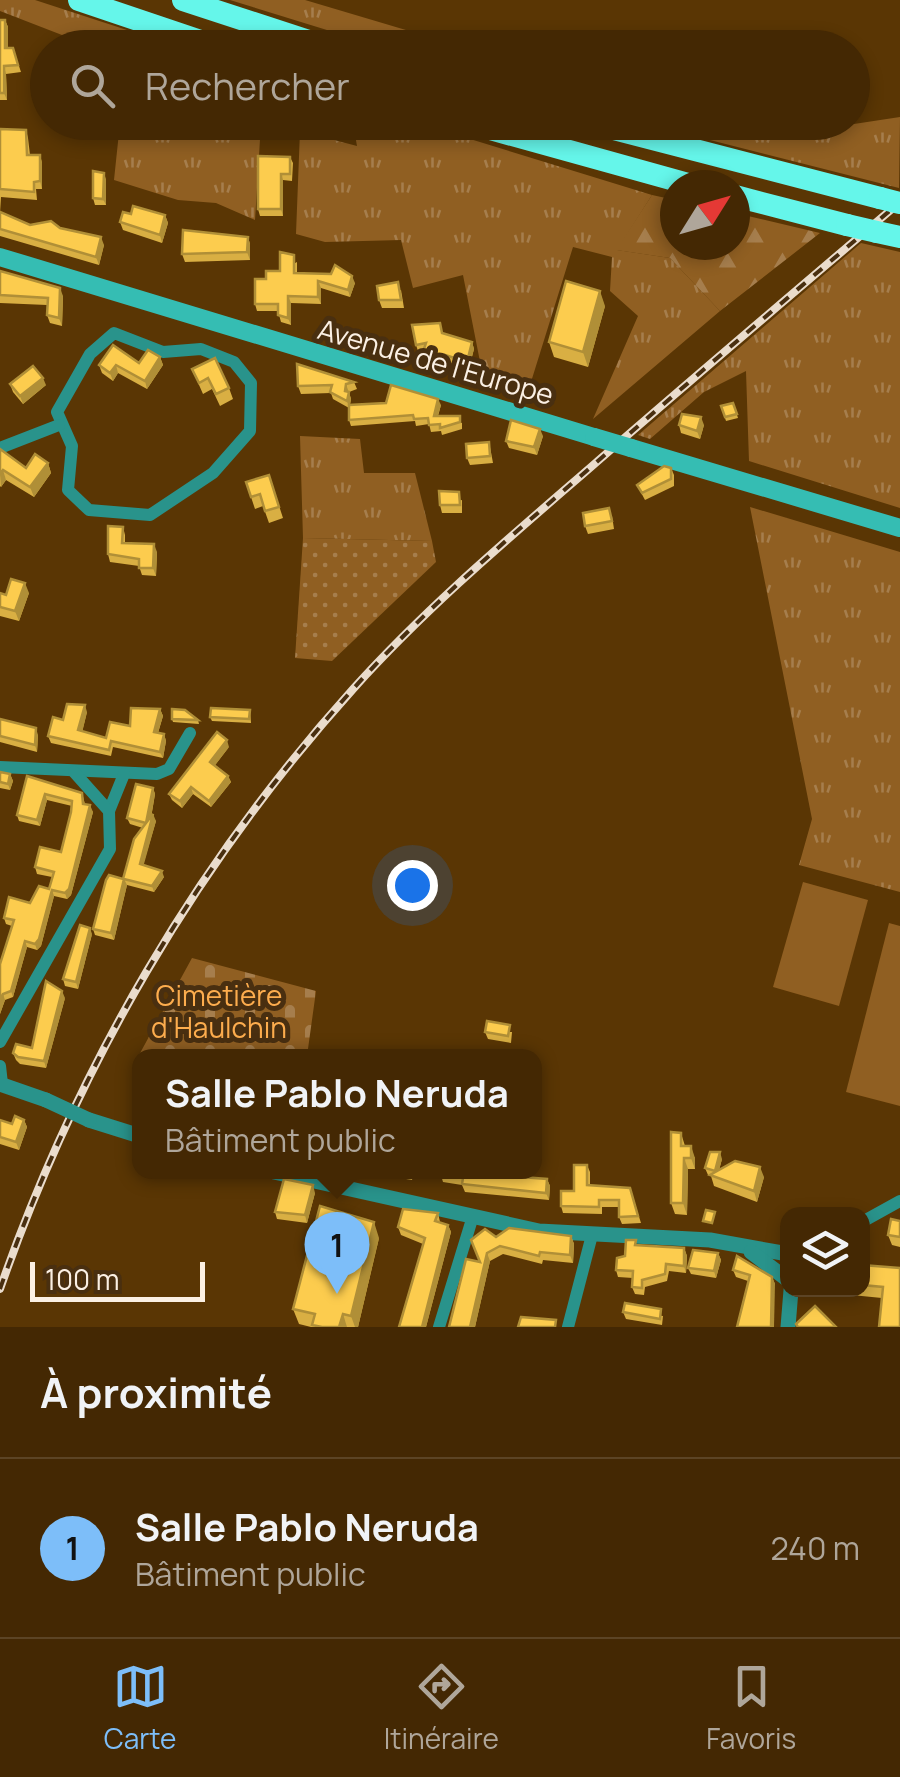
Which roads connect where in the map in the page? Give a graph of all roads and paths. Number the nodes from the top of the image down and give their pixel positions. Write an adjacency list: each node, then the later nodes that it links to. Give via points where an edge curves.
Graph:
1 (80, 0): 3 (highway)
2 (183, 0): 4 (highway)
3 (168, 30)
4 (275, 30)
5 (530, 140): 7 (highway)
6 (657, 140): 9 (highway)
7 (660, 176)
8 (750, 200): 10 (highway, bridge)
9 (890, 201)
10 (888, 234)
11 (0, 257): 13 (main road, Avenue de l'Europe)
12 (0, 267): 13 (main road, Avenue de l'Europe)
13 (263, 339): 16 (main road, Avenue de l'Europe, bridge)
14 (59, 425): 14 (street, via 59,407 86,359 114,333 162,352 218,354 243,369 252,388 250,431 242,445 209,476 144,516 89,510 73,500 67,486 72,446); 15 (street)
15 (0, 448)
16 (900, 528)
17 (190, 734): 20 (street, via 166,772)
18 (0, 767): 19 (street)
19 (74, 772): 20 (street); 21 (street)
20 (124, 774): 21 (street)
21 (109, 812): 22 (street, via 107,860)
22 (0, 1042)
23 (0, 1066): 24 (street)
24 (1, 1084): 25 (street, bridge)
25 (132, 1133)
26 (306, 1179): 28 (street)
27 (900, 1201): 29 (street)
28 (472, 1216): 30 (street); 35 (street)
29 (870, 1218)
30 (592, 1235): 31 (street); 36 (street)
31 (739, 1246): 32 (street); 33 (street)
32 (780, 1253)
33 (780, 1274)
34 (790, 1297): 37 (street)
35 (439, 1327)
36 (568, 1327)
37 (788, 1327)

